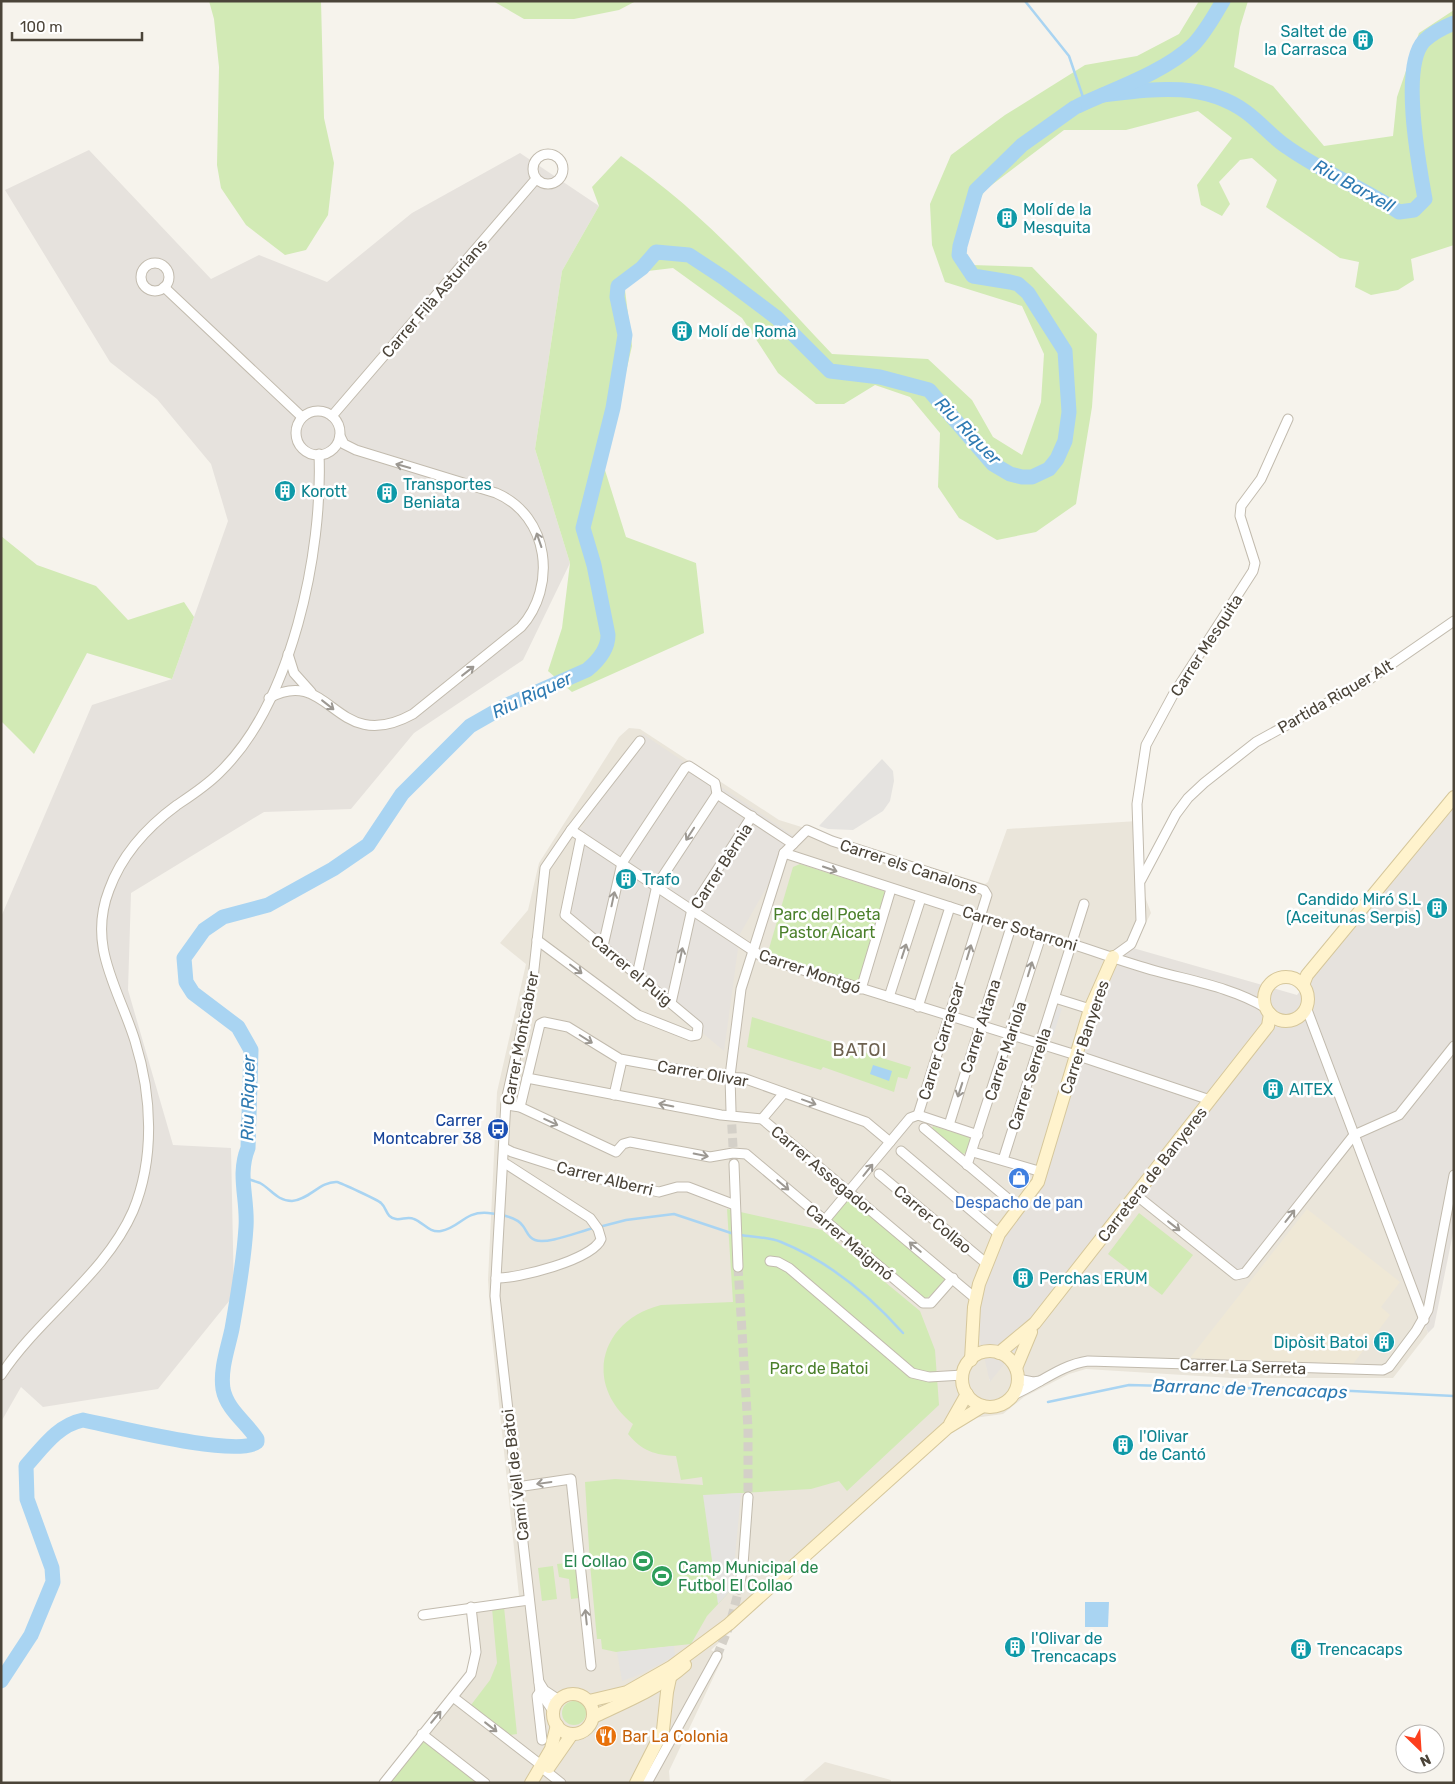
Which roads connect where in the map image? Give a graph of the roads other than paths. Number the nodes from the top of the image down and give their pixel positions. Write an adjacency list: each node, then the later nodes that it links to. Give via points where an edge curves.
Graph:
1 (536, 179): 3 (street, Carrer Filà Asturians)
2 (164, 287): 4 (street)
3 (332, 416): 4 (street, via 320,411); 6 (street)
4 (302, 417): 7 (street, via 296,428 298,442 306,451)
5 (1288, 419): 21 (street, Carrer Mesquita, via 1261,479 1241,506 1240,516 1255,563 1253,571 1173,695 1146,745 1138,796)
6 (340, 436): 7 (street, via 333,449); 10 (street, one-way to 6, via 358,724 381,726 404,719 521,627 536,604 543,580 543,559 537,536 524,514 506,498 356,450 344,444)
7 (319, 454): 9 (street, via 320,496 313,557)
8 (1454, 621): 21 (street, Partida Riquer Alt, via 1366,681 1264,737 1188,798 1163,836)
9 (288, 654): 10 (street, via 294,673); 11 (street)
10 (311, 692): 11 (street, via 287,690)
11 (269, 698): 97 (street, via 229,763 141,836 109,891 103,913 103,948 107,971 141,1064 149,1121 146,1166 135,1204 120,1236 30,1337)
12 (640, 741): 16 (street, Carrer Montcabrer)
13 (717, 794): 15 (street); 20 (street, via 715,783 689,766 682,771); 22 (street, one-way to 22)
14 (1454, 797): 37 (main road)
15 (752, 816): 18 (street); 27 (street, Carrer Bèrnia)
16 (571, 830): 17 (street, Carrer Montgó); 31 (street, Carrer Montcabrer, via 543,872)
17 (581, 837): 20 (street, Carrer Montgó); 33 (street, Carrer el Puig, via 565,915)
18 (793, 844): 19 (street); 28 (street, Carrer els Canalons, via 806,831 984,890 987,897)
19 (784, 854): 23 (street, Carrer Sotarroni, one-way to 23); 34 (street)
20 (622, 863): 22 (street, Carrer Montgó); 33 (street, one-way to 20)
21 (1140, 883): 35 (street, Carrer Banyeres, via 1142,908 1139,928 1130,944)
22 (656, 886): 27 (street, Carrer Montgó); 36 (street)
23 (891, 889): 24 (street, Carrer Sotarroni); 38 (street)
24 (921, 898): 26 (street, Carrer Sotarroni); 39 (street, one-way to 24)
25 (1084, 904): 32 (street, Carrer Serrella)
26 (950, 908): 28 (street, Carrer Sotarroni); 42 (street)
27 (692, 909): 34 (street, Carrer Montgó); 41 (street, Carrer Bèrnia, one-way to 27)
28 (980, 917): 29 (street, Carrer Sotarroni); 46 (street, Carrer Carrascar, one-way to 28)
29 (1011, 927): 30 (street, Carrer Sotarroni); 48 (street, Carrer Aitana)
30 (1041, 936): 32 (street, Carrer Sotarroni); 49 (street, Carrer Mariola, one-way to 30)
31 (537, 940): 41 (street, Carrer el Puig, one-way to 41, via 638,1015 691,1036 697,1035 698,1026); 59 (street, Carrer Montcabrer, via 533,978)
32 (1072, 944): 35 (street, Carrer Sotarroni); 40 (street, Carrer Serrella)
33 (603, 946): 36 (street, Carrer el Puig)
34 (751, 951): 38 (street, Carrer Montgó); 54 (street, via 740,989)
35 (1113, 957): 43 (main road, Carrer Banyeres); 44 (street, Carrer Sotarroni)
36 (637, 975): 41 (street, Carrer el Puig)
37 (1302, 980): 44 (main road, via 1289,977 1274,980 1269,985); 45 (main road, via 1308,996)
38 (860, 989): 39 (street, Carrer Montgó)
39 (889, 998): 42 (street, Carrer Montgó)
40 (1055, 998): 43 (street); 50 (street, Carrer Serrella)
41 (671, 1003)
42 (918, 1007): 46 (street, Carrer Montgó)
43 (1090, 1009): 52 (main road, Carrer Banyeres)
44 (1267, 1011): 45 (main road, via 1287,1021); 58 (main road, Carretera de Banyeres)
45 (1305, 1014): 67 (street)
46 (949, 1016): 48 (street, Carrer Montgó); 62 (street, Carrer Carrascar)
47 (541, 1022): 53 (street, Carrer Olivar, one-way to 53, via 568,1027); 55 (street, Carrer Montcabrer)
48 (980, 1026): 49 (street, Carrer Montgó); 64 (street, Carrer Aitana, one-way to 64)
49 (1010, 1036): 50 (street, Carrer Montgó); 66 (street, Carrer Mariola)
50 (1040, 1044): 52 (street, Carrer Montgó); 72 (street, Carrer Serrella)
51 (1454, 1046): 67 (street, via 1399,1115)
52 (1076, 1055): 58 (street, Carrer Montgó); 76 (main road, Carrer Banyeres)
53 (622, 1060): 54 (street, Carrer Olivar); 57 (street)
54 (730, 1076): 56 (street, Carrer Olivar); 61 (street)
55 (526, 1078): 57 (street, Carrer Assegador); 60 (street, Carrer Montcabrer)
56 (784, 1093): 63 (street); 68 (street, Carrer Olivar, one-way to 68, via 866,1122)
57 (614, 1095): 63 (street, Carrer Assegador, one-way to 57, via 721,1115)
58 (1210, 1100): 80 (main road, Carretera de Banyeres)
59 (506, 1106): 60 (street); 69 (street, Carrer Montcabrer)
60 (520, 1107): 83 (street, Carrer Maigmó, one-way to 83, via 616,1152 630,1142 710,1157 746,1154)
61 (731, 1111)
62 (918, 1115): 64 (street); 68 (street, Carrer Carrascar, via 912,1116)
63 (762, 1119): 79 (street, Carrer Assegador)
64 (949, 1125): 66 (street)
65 (924, 1128): 75 (street)
66 (978, 1135): 71 (street, Carrer Mariola)
67 (1354, 1135): 80 (street, one-way to 67, via 1241,1276); 92 (street)
68 (890, 1142): 79 (street, Carrer Carrascar, one-way to 68)
69 (504, 1148): 73 (street, Carrer Montcabrer); 81 (street, Carrer Alberri, via 587,1176 659,1192 688,1187)
70 (900, 1151): 84 (street)
71 (973, 1152): 72 (street); 75 (street, Carrer Mariola)
72 (1003, 1160): 76 (street)
73 (503, 1162): 88 (street, Camí Vell de Batoi); 88 (street, via 590,1218 601,1239 597,1246 564,1262)
74 (734, 1164): 81 (street)
75 (968, 1165): 82 (street)
76 (1042, 1172): 82 (main road, Carrer Banyeres, via 1037,1185)
77 (879, 1174): 86 (street, Carrer Collao)
78 (1454, 1175): 92 (street)
79 (850, 1192): 83 (street, Carrer Carrascar); 89 (street, Carrer Assegador, one-way to 79)
80 (1136, 1195): 93 (main road, Carretera de Banyeres)
81 (735, 1205): 87 (street)
82 (1020, 1208): 84 (main road, Carrer Banyeres)
83 (825, 1220): 89 (street, Carrer Maigmó, via 923,1304 931,1303)
84 (999, 1234): 86 (main road, Carrer Banyeres)
85 (770, 1261): 98 (street, via 789,1268 912,1373 929,1377)
86 (987, 1264): 90 (main road, Carrer Banyeres)
87 (738, 1267)
88 (496, 1274): 104 (street, Camí Vell de Batoi, via 494,1296)
89 (953, 1278): 90 (street, Carrer Assegador)
90 (972, 1295): 91 (main road, Carrer Banyeres)
91 (975, 1318): 94 (main road, Carrer Banyeres, via 981,1339); 95 (main road, Carrer Banyeres)
92 (1424, 1320): 99 (street, Carrer La Serreta, via 1389,1367 1383,1370 1088,1361)
93 (1036, 1323): 94 (main road, Carretera de Banyeres); 96 (main road, Carretera de Banyeres, via 1020,1353)
94 (995, 1352): 95 (main road, via 978,1355); 96 (main road, via 1006,1357)
95 (971, 1360): 98 (main road)
96 (1017, 1374): 99 (street, Carrer La Serreta, via 1033,1382); 101 (main road)
97 (1, 1375)
98 (963, 1375): 100 (main road)
99 (1043, 1380): 101 (street, Carrer La Serreta)
100 (966, 1394): 102 (main road); 103 (main road)
101 (1013, 1396): 102 (main road, via 1000,1405)
102 (984, 1406): 103 (main road)
103 (948, 1428): 110 (main road)
104 (517, 1487): 107 (street, Camí Vell de Batoi); 112 (street, one-way to 104, via 571,1479)
105 (748, 1497): 106 (street)
106 (739, 1589)
107 (529, 1600): 108 (street); 114 (street, Camí Vell de Batoi)
108 (471, 1607): 109 (street); 117 (street, via 475,1664)
109 (423, 1614)
110 (729, 1624): 113 (main road); 118 (main road, via 671,1667 627,1692)
111 (717, 1656): 132 (street)
112 (591, 1666)
113 (670, 1678): 115 (main road); 120 (main road)
114 (538, 1680): 116 (street, Camí Vell de Batoi); 119 (street)
115 (650, 1690): 120 (main road); 121 (main road)
116 (540, 1692): 119 (street, Camí Vell de Batoi); 125 (street, Camí Vell de Batoi, via 537,1696)
117 (453, 1697): 123 (street, one-way to 117); 126 (street, one-way to 126)
118 (589, 1701): 119 (main road, via 574,1694 566,1695); 121 (main road)
119 (556, 1705): 122 (main road)
120 (665, 1716): 131 (main road, via 661,1734)
121 (593, 1717): 124 (main road, via 586,1728)
122 (557, 1725): 124 (main road); 126 (main road)
123 (422, 1734): 128 (street); 129 (street)
124 (572, 1734): 126 (main road)
125 (542, 1740)
126 (543, 1768): 127 (main road); 130 (street)
127 (532, 1782)
128 (384, 1783)
129 (485, 1783)
130 (561, 1783)
131 (636, 1783)
132 (647, 1783)

